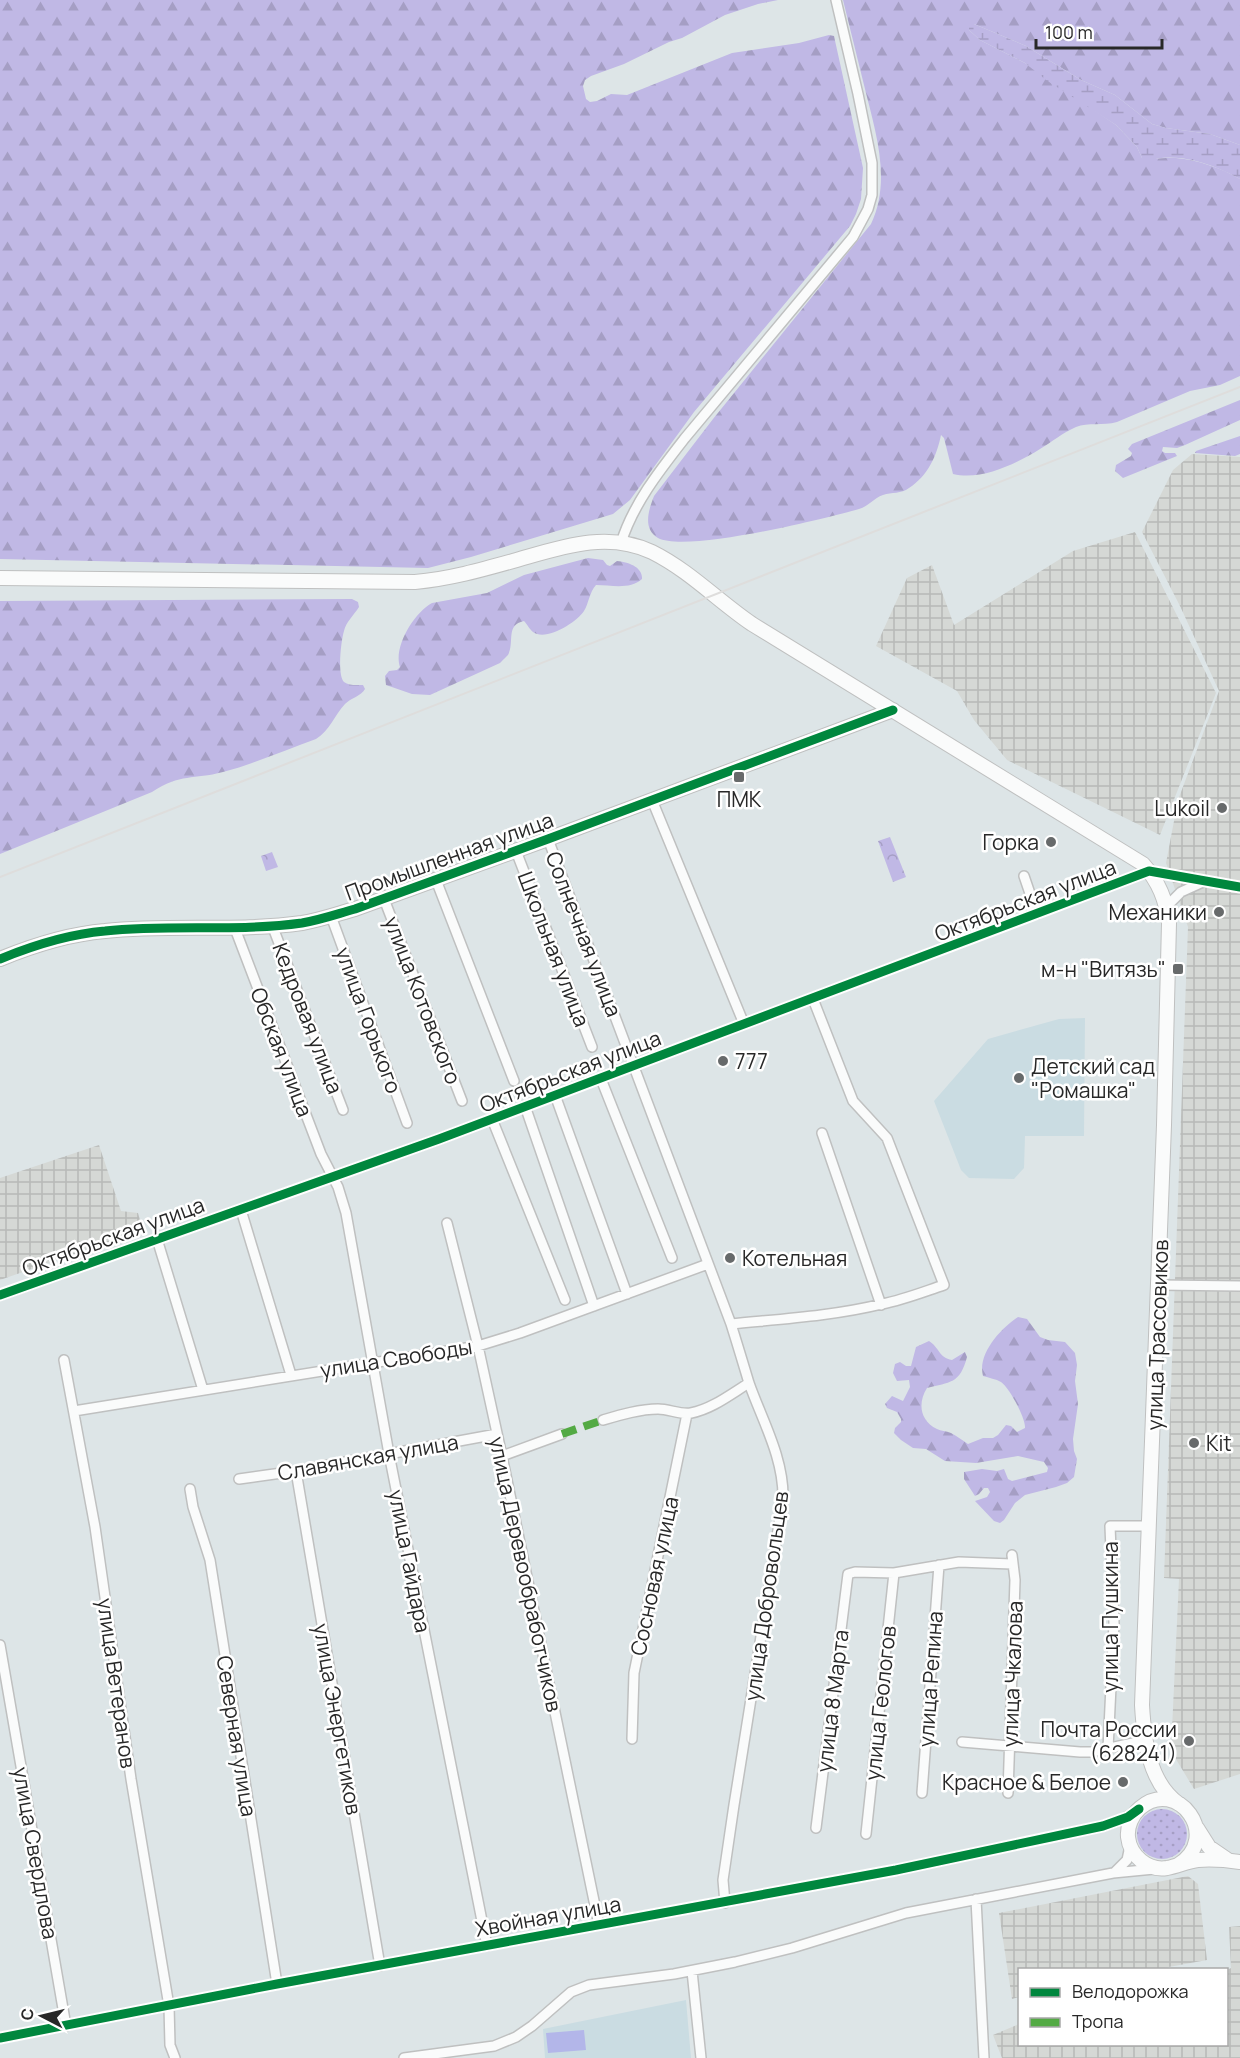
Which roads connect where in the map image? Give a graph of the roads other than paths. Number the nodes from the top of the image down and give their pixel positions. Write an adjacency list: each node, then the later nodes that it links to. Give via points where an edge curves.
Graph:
1 (836, 0): 2 (street, via 872,163 868,209 853,237 684,438 632,515)
2 (621, 543): 3 (main road, via 576,544 450,577 415,582); 4 (main road, via 647,550 680,568 740,616)
3 (0, 578)
4 (893, 710): 5 (main road, Промышленная улица); 8 (main road, via 1131,855)
5 (652, 800): 6 (main road, Промышленная улица); 21 (street)
6 (549, 839): 7 (main road, Промышленная улица); 23 (street, Солнечная улица)
7 (516, 851): 10 (main road, Промышленная улица); 22 (street, Школьная улица)
8 (1149, 871): 11 (street); 14 (main road); 15 (street, Октябрьская улица)
9 (1024, 876): 15 (street)
10 (436, 880): 13 (main road, Промышленная улица); 25 (street)
11 (1205, 882): 12 (street); 14 (street, via 1181,892)
12 (1240, 887)
13 (384, 899): 16 (main road, Промышленная улица); 27 (street, улица Котовского)
14 (1167, 906): 39 (main road, улица Трассовиков, via 1169,958)
15 (1037, 914): 20 (street, Октябрьская улица)
16 (330, 916): 17 (main road, Промышленная улица); 31 (street, улица Горького)
17 (272, 925): 18 (main road, Промышленная улица); 29 (street, Кедровая улица)
18 (234, 926): 19 (main road, Промышленная улица, via 105,931 52,941); 33 (street, Обская улица)
19 (0, 959)
20 (813, 999): 21 (street, Октябрьская улица); 44 (street, via 853,1101 887,1138 944,1285)
21 (744, 1024): 23 (street, Октябрьская улица)
22 (592, 1047)
23 (634, 1066): 24 (street, Октябрьская улица); 38 (street, Солнечная улица)
24 (601, 1079): 26 (street, Октябрьская улица); 37 (street)
25 (514, 1080)
26 (555, 1095): 28 (street, Октябрьская улица); 41 (street)
27 (462, 1101)
28 (525, 1106): 30 (street, Октябрьская улица); 45 (street)
29 (343, 1110)
30 (492, 1119): 33 (street, Октябрьская улица); 43 (street)
31 (407, 1123)
32 (822, 1133): 44 (street)
33 (333, 1177): 34 (street, Октябрьская улица); 49 (street, улица Гайдара, via 346,1213)
34 (241, 1210): 36 (street, Октябрьская улица); 50 (street)
35 (447, 1223): 47 (street, улица Деревообработчиков)
36 (157, 1239): 42 (street, Октябрьская улица); 52 (street)
37 (672, 1258)
38 (708, 1264): 41 (street, улица Свободы); 46 (street, улица Добровольцев)
39 (1158, 1285): 40 (street); 63 (main road, улица Трассовиков)
40 (1240, 1286)
41 (627, 1294): 45 (street, улица Свободы)
42 (0, 1295)
43 (565, 1300)
44 (880, 1305): 46 (street)
45 (594, 1306): 47 (street, улица Свободы)
46 (731, 1324): 51 (street, улица Добровольцев)
47 (478, 1346): 49 (street, улица Свободы); 56 (street, улица Деревообработчиков)
48 (64, 1360): 53 (street, улица Ветеранов)
49 (373, 1362): 50 (street, улица Свободы); 58 (street, улица Гайдара)
50 (291, 1375): 52 (street, улица Свободы)
51 (749, 1383): 54 (street, via 717,1403); 87 (street, улица Добровольцев, via 781,1469 783,1499 723,1880)
52 (203, 1390): 53 (street, улица Свободы)
53 (74, 1411): 93 (street, улица Ветеранов)
54 (687, 1414): 55 (street, via 654,1409); 67 (street, Сосновая улица, via 634,1673)
55 (603, 1420)
56 (497, 1434): 58 (street, Славянская улица); 59 (street, улица Деревообработчиков)
57 (562, 1434): 59 (street)
58 (389, 1454): 60 (street, Славянская улица); 89 (street, улица Гайдара)
59 (502, 1456): 88 (street, улица Деревообработчиков)
60 (296, 1471): 61 (street, Славянская улица); 90 (street, улица Энергетиков)
61 (239, 1479)
62 (190, 1489): 92 (street, Северная улица, via 210,1560)
63 (1150, 1526): 68 (main road, улица Трассовиков, via 1142,1705); 71 (street, улица Пушкина, via 1110,1526 1114,1614)
64 (939, 1565): 65 (street); 70 (street, улица Чкалова, via 1012,1560 1015,1580); 73 (street, улица Репина)
65 (894, 1573): 79 (street, улица 8 Марта, via 848,1574); 80 (street, улица Геологов)
66 (0, 1645): 94 (street, улица Свердлова)
67 (632, 1739)
68 (1147, 1740): 71 (street); 72 (main road, улица Трассовиков)
69 (962, 1742): 70 (street)
70 (1010, 1745): 71 (street, via 1080,1752); 74 (street, улица Чкалова)
71 (1108, 1749)
72 (1151, 1763): 75 (main road, via 1163,1790); 76 (main road, via 1150,1793)
73 (922, 1793)
74 (1008, 1793)
75 (1179, 1804): 76 (main road, via 1161,1800); 77 (main road)
76 (1140, 1808): 78 (street, Хвойная улица); 81 (main road, via 1130,1822)
77 (1194, 1820): 82 (main road, via 1209,1847); 83 (main road, via 1194,1846)
78 (1102, 1826): 81 (street, via 1120,1831); 87 (street, Хвойная улица)
79 (816, 1828)
80 (866, 1834)
81 (1129, 1843): 84 (main road, via 1142,1861); 85 (street, via 1127,1860)
82 (1234, 1861): 83 (main road, via 1196,1860)
83 (1178, 1865): 84 (main road)
84 (1160, 1868): 85 (street)
85 (1113, 1873): 86 (street)
86 (976, 1899): 91 (street, via 897,1916 776,1953); 100 (street)
87 (724, 1903): 88 (street, Хвойная улица)
88 (599, 1925): 89 (street, Хвойная улица)
89 (487, 1946): 90 (street, Хвойная улица)
90 (380, 1966): 92 (street, Хвойная улица)
91 (692, 1971): 96 (street, via 580,1988 516,2037); 99 (street)
92 (277, 1984): 93 (street, Хвойная улица)
93 (170, 2006): 94 (street, Хвойная улица); 97 (street, улица Ветеранов, via 170,2045)
94 (66, 2026): 95 (street, Хвойная улица)
95 (0, 2038)
96 (478, 2053): 98 (street)
97 (175, 2058)
98 (404, 2058)
99 (701, 2058)
100 (984, 2058)

